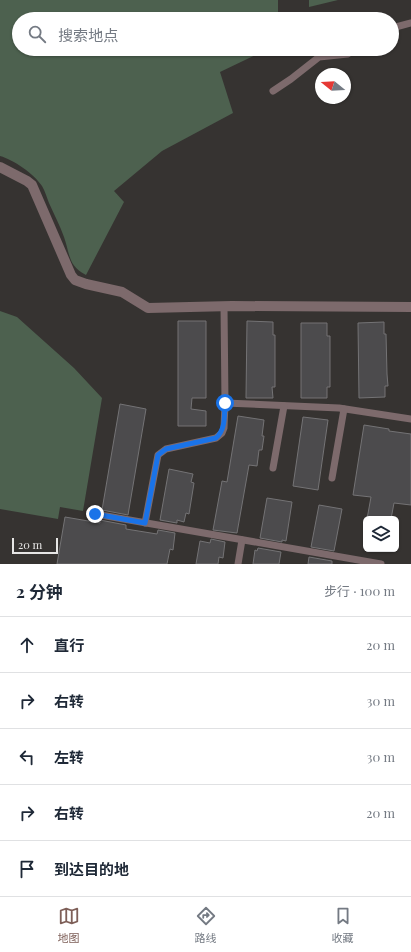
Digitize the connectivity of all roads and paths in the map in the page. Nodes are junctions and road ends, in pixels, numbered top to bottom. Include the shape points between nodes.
1 (411, 23) edge
2 (399, 26) edge
3 (329, 56) edge
4 (274, 91) dead end
5 (0, 167) edge
6 (224, 306) junction
7 (411, 307) edge
8 (225, 403) junction
9 (284, 406) junction
10 (344, 408) junction
11 (411, 419) edge
12 (273, 468) dead end
13 (332, 478) dead end
14 (95, 514) dead end
15 (145, 523) junction
16 (242, 540) junction
17 (347, 561) edge
18 (238, 564) edge
19 (381, 564) edge

1 - 2 lane
3 - 4 lane via 319,57
5 - 6 street via 32,185 71,275 76,280 122,292 148,308
6 - 7 street
6 - 8 lane
8 - 9 lane
8 - 15 lane via 224,428 216,438 166,449 158,455
9 - 10 lane
9 - 12 lane
10 - 11 lane
10 - 13 lane
14 - 15 lane
15 - 16 lane
16 - 17 lane
16 - 18 lane
17 - 19 lane

